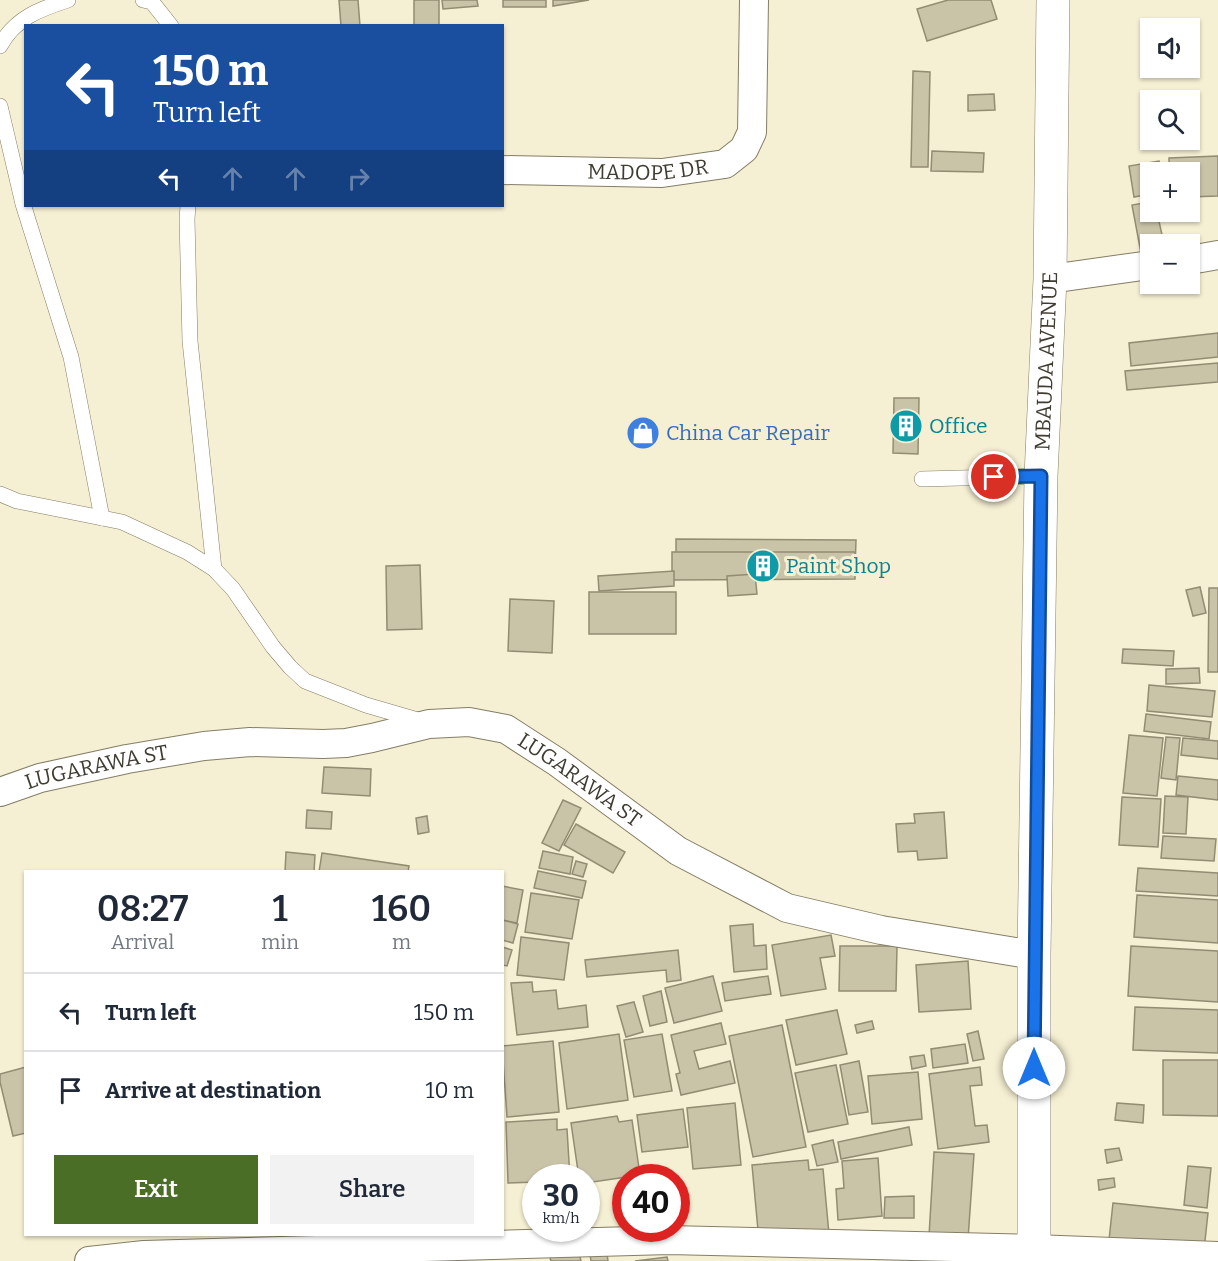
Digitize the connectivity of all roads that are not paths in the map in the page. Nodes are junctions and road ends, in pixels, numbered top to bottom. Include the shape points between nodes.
1 (68, 0) edge
2 (143, 0) edge
3 (754, 0) edge
4 (1053, 0) edge
5 (169, 24) edge
6 (0, 46) edge
7 (0, 106) edge
8 (504, 170) edge
9 (188, 207) edge
10 (1218, 255) edge
11 (1200, 258) edge
12 (1140, 266) edge
13 (1050, 279) junction
14 (1041, 476) junction
15 (922, 479) dead end
16 (0, 494) edge
17 (102, 518) junction
18 (214, 569) junction
19 (429, 724) junction
20 (0, 792) edge
21 (1035, 955) junction
22 (1034, 1255) edge
23 (1218, 1256) edge
24 (89, 1261) edge

1 - 6 lane via 18,21
2 - 5 lane via 152,2
3 - 8 street, MADOPE DR via 752,132 744,149 725,164 662,173
4 - 13 street, MBAUDA AVENUE
7 - 17 lane via 23,204 71,357
9 - 18 lane via 190,341
10 - 11 street
12 - 13 street
13 - 14 street, MBAUDA AVENUE
14 - 15 lane
14 - 21 street, MBAUDA AVENUE
16 - 17 lane
17 - 18 lane via 153,536
18 - 19 lane via 284,660 305,681
19 - 20 street, LUGARAWA ST via 346,743 250,742 204,746 62,773
19 - 21 street, LUGARAWA ST via 469,722 506,729 678,851 787,908 881,930
21 - 22 street, MBAUDA AVENUE
22 - 23 street
22 - 24 street via 669,1240 155,1254

